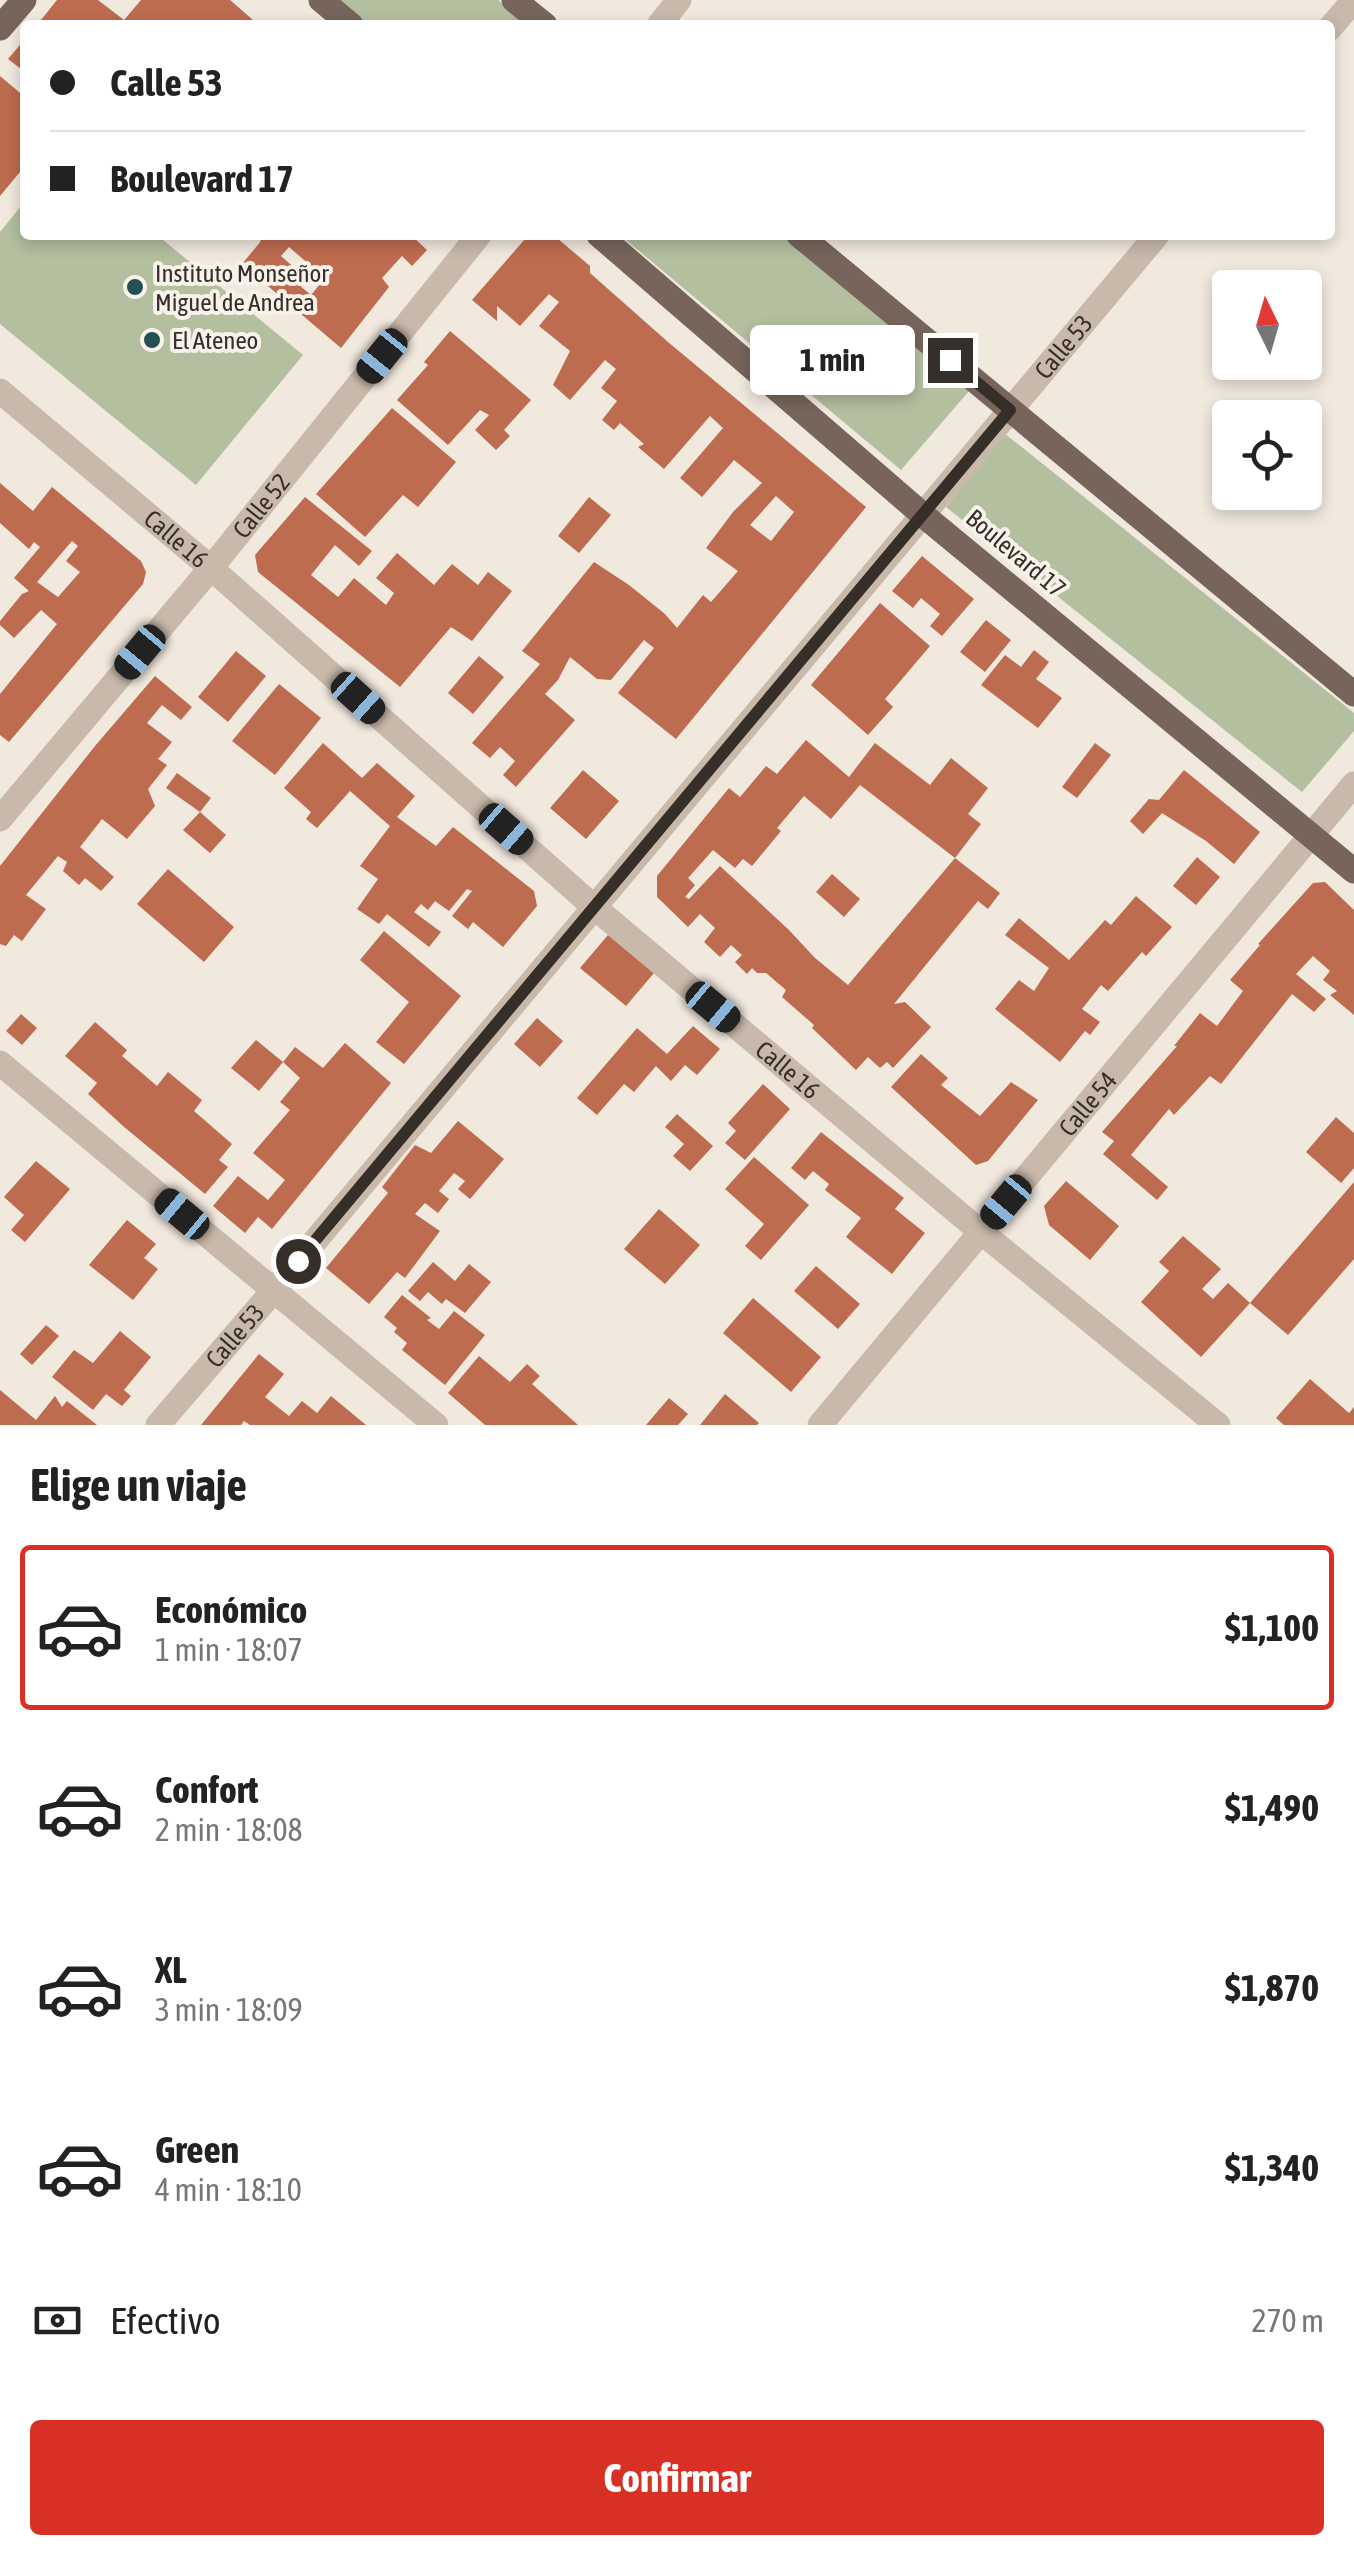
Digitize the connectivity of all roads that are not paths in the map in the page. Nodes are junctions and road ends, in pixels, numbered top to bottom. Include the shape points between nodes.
1 (24, 0) edge
2 (321, 0) edge
3 (514, 0) edge
4 (679, 0) edge
5 (345, 20) edge
6 (539, 20) edge
7 (663, 20) edge
8 (0, 28) edge
9 (475, 240) edge
10 (605, 240) edge
11 (805, 240) edge
12 (1153, 240) edge
13 (0, 391) edge
14 (1010, 410) junction
15 (923, 515) junction
16 (211, 568) junction
17 (1354, 694) edge
18 (1354, 784) edge
19 (0, 819) edge
20 (1311, 836) junction
21 (1354, 871) edge
22 (594, 907) junction
23 (0, 1063) edge
24 (981, 1232) junction
25 (274, 1290) junction
26 (158, 1425) edge
27 (436, 1425) edge
28 (820, 1425) edge
29 (1218, 1425) edge

1 - 8 main road
2 - 5 main road
3 - 6 main road
4 - 7 street
9 - 16 street, Calle 52
10 - 15 main road, Boulevard 17
11 - 14 main road
12 - 14 street, Calle 53
13 - 16 street, Calle 16
14 - 15 street, Calle 53
14 - 17 main road
15 - 20 main road, Boulevard 17
15 - 22 street, Calle 53
16 - 19 street, Calle 52
16 - 22 street, Calle 16
18 - 20 street, Calle 54
20 - 21 main road, Boulevard 17
20 - 24 street, Calle 54
22 - 24 street, Calle 16
22 - 25 street, Calle 53
23 - 25 street
24 - 28 street, Calle 54
24 - 29 street, Calle 16
25 - 26 street, Calle 53
25 - 27 street

